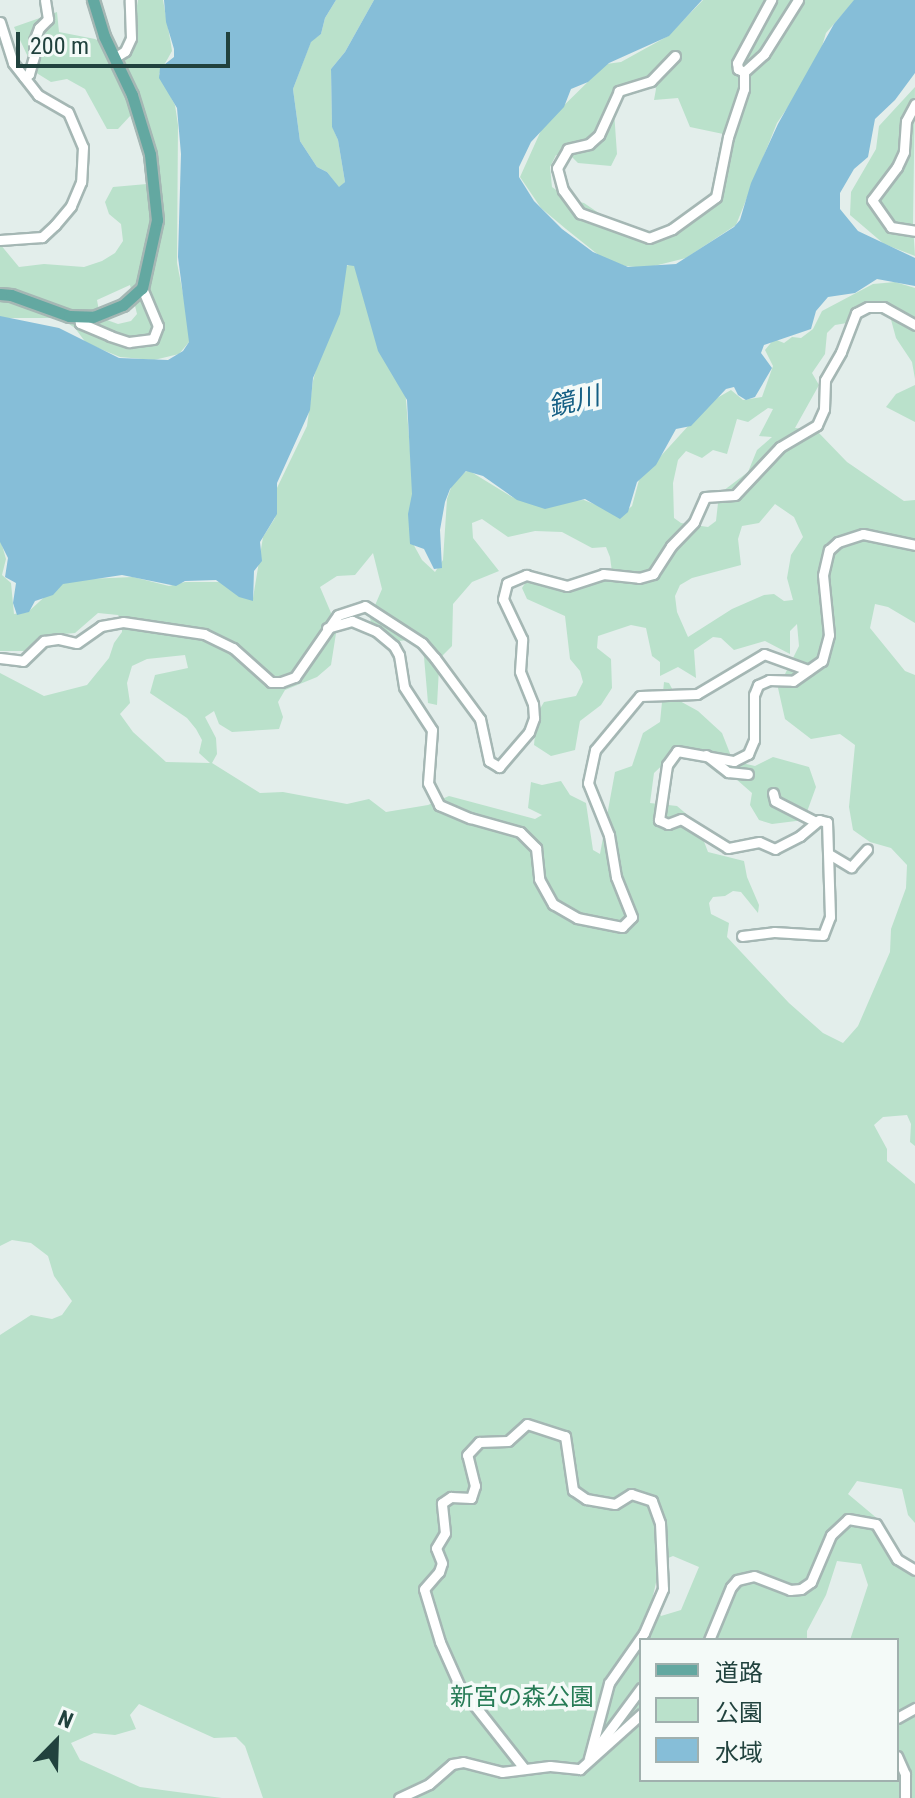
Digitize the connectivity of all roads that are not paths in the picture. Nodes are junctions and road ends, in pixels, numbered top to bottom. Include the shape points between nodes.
1 (45, 0) edge
2 (93, 0) edge
3 (130, 0) edge
4 (771, 0) edge
5 (798, 0) edge
6 (0, 22) edge
7 (675, 56) dead end
8 (114, 58) junction
9 (744, 72) junction
10 (24, 77) junction
11 (915, 104) edge
12 (915, 231) edge
13 (0, 240) edge
14 (142, 288) junction
15 (0, 294) edge
16 (79, 318) junction
17 (915, 325) edge
18 (915, 545) edge
19 (327, 628) junction
20 (0, 658) edge
21 (808, 670) junction
22 (706, 755) junction
23 (748, 774) dead end
24 (773, 793) dead end
25 (816, 822) junction
26 (867, 849) dead end
27 (829, 854) junction
28 (742, 936) dead end
29 (915, 1570) edge
30 (640, 1638) edge
31 (710, 1638) edge
32 (639, 1640) edge
33 (639, 1691) edge
34 (639, 1716) edge
35 (589, 1758) junction
36 (899, 1760) edge
37 (523, 1767) junction
38 (399, 1798) edge
39 (905, 1798) edge

1 - 10 street via 48,19 39,28
2 - 8 main road
3 - 8 street via 131,38
4 - 9 street via 737,63
5 - 9 street via 764,54
6 - 10 street via 13,63
7 - 9 street via 651,81 619,91 599,135 563,154 557,175 580,213 649,238 710,204 742,103
8 - 14 main road via 143,128 152,172 157,220
10 - 13 street via 38,95 68,112 83,147 81,182 71,206 42,237
11 - 12 street via 906,121 904,152 872,200 891,227
14 - 16 main road via 108,313
14 - 16 street via 158,326 153,339 129,342 80,323
15 - 16 main road
17 - 19 street via 883,307 856,313 825,380 824,409 817,425 780,447 735,495 705,497 694,522 653,574 603,574 567,586 526,575 507,583 503,599 522,639 520,671 534,718 529,732 499,767 489,761 480,719 470,702 422,643 365,606 338,615
18 - 21 street via 863,534 829,550 823,575 828,646 822,661
19 - 20 street via 295,677 281,682 271,682 233,648 204,634 123,622 101,626 77,643 44,641 23,661
19 - 21 street via 352,621 394,646 408,697 432,730 428,783 439,805 520,832 536,848 539,879 553,904 577,918 622,927 632,917 588,783 595,750 640,696 697,694 764,654
21 - 22 street via 793,681 758,685 748,754 734,761
22 - 23 street via 728,772
22 - 25 street via 672,755 659,805 661,821 681,819 728,848 759,842 775,849
24 - 25 street via 775,801
25 - 27 street via 827,822
26 - 27 street via 851,867
27 - 28 street via 830,917 823,935
29 - 31 street via 897,1559 876,1524 848,1519 831,1535 816,1573 801,1589 754,1576 737,1580
30 - 37 street via 663,1589 660,1523 652,1501 631,1494 615,1504 586,1499 573,1490 565,1436 527,1424 508,1441 479,1442 467,1455 475,1486 471,1498 451,1497 442,1503 445,1533 436,1548 442,1563 424,1589 460,1687
32 - 35 street via 609,1683
33 - 35 street
34 - 35 street
35 - 37 street via 580,1769
36 - 39 street
37 - 38 street via 502,1772 452,1764 429,1784

